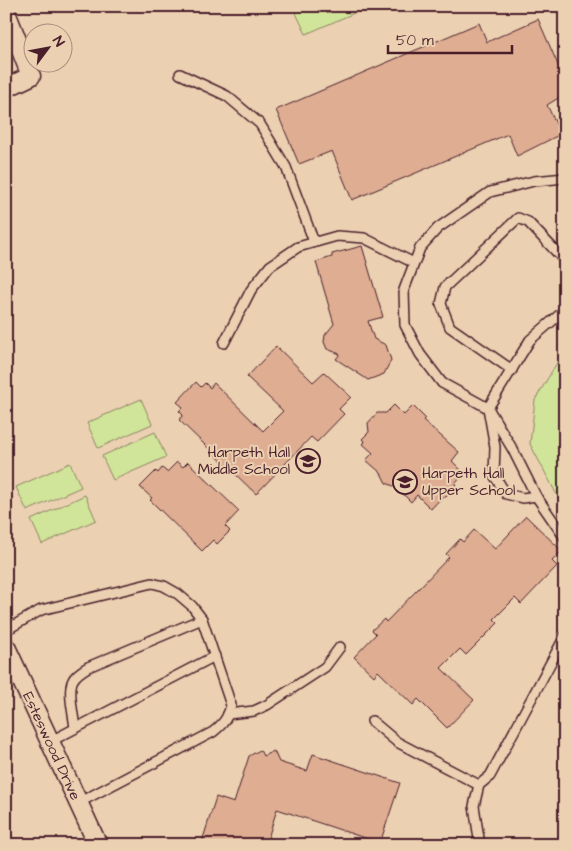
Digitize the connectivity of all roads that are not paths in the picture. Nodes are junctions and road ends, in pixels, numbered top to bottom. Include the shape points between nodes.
1 (6, 12) edge
2 (180, 74) dead end
3 (6, 88) edge
4 (563, 177) edge
5 (314, 242) junction
6 (565, 261) edge
7 (414, 263) junction
8 (565, 310) edge
9 (224, 343) dead end
10 (512, 370) junction
11 (488, 408) junction
12 (536, 496) junction
13 (565, 538) edge
14 (202, 619) junction
15 (6, 630) edge
16 (565, 636) edge
17 (6, 646) edge
18 (340, 647) dead end
19 (215, 656) junction
20 (228, 714) junction
21 (372, 721) dead end
22 (75, 728) junction
23 (51, 741) junction
24 (479, 785) junction
25 (78, 803) junction
26 (98, 845) edge
27 (480, 845) edge

1 - 3 street via 30,76
2 - 5 lane via 227,96 260,124 286,167
4 - 7 lane via 490,192 438,228 420,248
5 - 7 lane via 337,236 364,238
5 - 9 lane via 298,247 270,266 251,290
6 - 10 lane via 528,222 518,218 445,287 442,304 450,327
7 - 11 lane via 404,290 405,325 420,354 442,383
8 - 10 lane via 530,340
10 - 11 lane
11 - 12 lane
11 - 12 lane via 495,447 494,475 506,494 523,498
12 - 13 lane
14 - 15 lane via 178,594 152,583 41,610
14 - 19 lane
14 - 22 lane via 80,673 70,688
16 - 24 lane via 490,776
17 - 23 street, Esteswood Drive
18 - 20 lane via 325,667 267,705 254,712
19 - 20 lane via 231,705
19 - 22 lane
20 - 25 lane via 213,732
21 - 24 lane via 397,742
22 - 23 lane
23 - 25 street, Esteswood Drive
24 - 27 lane via 474,806
25 - 26 street, Esteswood Drive

